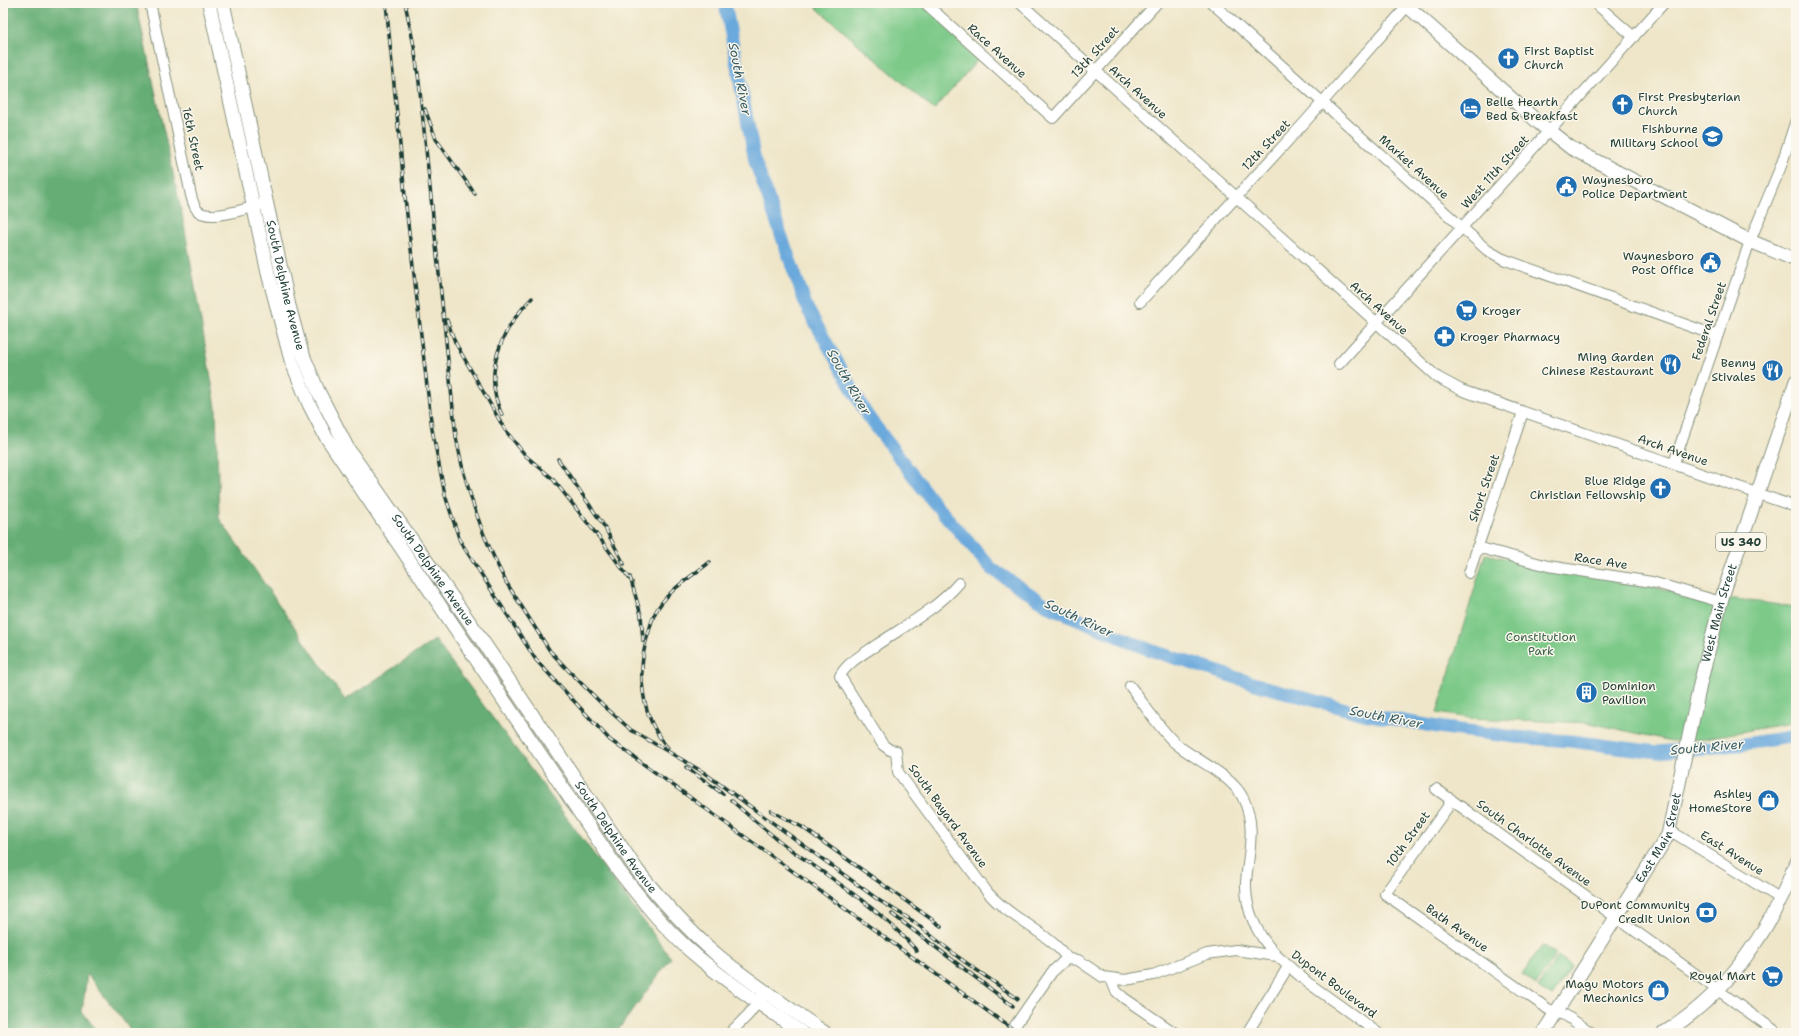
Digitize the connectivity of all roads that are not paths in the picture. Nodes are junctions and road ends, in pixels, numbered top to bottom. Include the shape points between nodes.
1 (150, 3) edge
2 (209, 3) edge
3 (223, 3) edge
4 (925, 3) edge
5 (1020, 3) edge
6 (1157, 3) edge
7 (1212, 3) edge
8 (1595, 3) edge
9 (1664, 3) edge
10 (1407, 4) edge
11 (1634, 37) junction
12 (1095, 70) junction
13 (1322, 102) junction
14 (1052, 118) joint
15 (1796, 120) edge
16 (1548, 132) junction
17 (1236, 197) junction
18 (260, 204) junction
19 (1462, 228) junction
20 (1750, 241) junction
21 (1796, 260) edge
22 (1140, 302) dead end
23 (1376, 323) junction
24 (1717, 336) junction
25 (1339, 364) dead end
26 (1796, 381) edge
27 (1523, 412) junction
28 (1674, 463) junction
29 (1758, 493) junction
30 (1796, 507) edge
31 (1478, 548) junction
32 (1469, 573) dead end
33 (959, 584) dead end
34 (1721, 602) junction
35 (1130, 686) dead end
36 (1680, 782) joint
37 (1436, 789) dead end
38 (1451, 799) junction
39 (1669, 830) junction
40 (1796, 862) edge
41 (1385, 894) joint
42 (1781, 899) junction
43 (1616, 917) junction
44 (1276, 956) junction
45 (1068, 959) junction
46 (1288, 967) junction
47 (1111, 979) junction
48 (1718, 990) junction
49 (762, 997) junction
50 (1556, 1012) junction
51 (730, 1033) edge
52 (802, 1033) edge
53 (825, 1033) edge
54 (1010, 1033) edge
55 (1175, 1033) edge
56 (1247, 1033) edge
57 (1378, 1033) edge
58 (1543, 1033) edge
59 (1592, 1033) edge
60 (1664, 1033) edge
61 (1778, 1033) edge

1 - 18 street, 16th Street via 193,201 199,212 222,214
2 - 18 main road, South Delphine Avenue
3 - 18 main road, South Delphine Avenue
4 - 14 street, Race Avenue
5 - 12 street, Arch Avenue
6 - 12 street, 13th Street
7 - 13 street, Market Avenue
8 - 11 street
9 - 11 street, West 11th Street
10 - 13 street, 12th Street
10 - 16 main road
11 - 16 street, West 11th Street
12 - 14 street, 13th Street
12 - 17 street, Arch Avenue
13 - 17 street, 12th Street
13 - 19 street, Market Avenue
15 - 20 street, Federal Street via 1781,166
16 - 19 street, West 11th Street
16 - 20 main road via 1587,157
17 - 22 street, 12th Street
17 - 23 street, Arch Avenue
18 - 49 main road, South Delphine Avenue via 268,273 291,360 325,435 623,877 657,917 700,959
19 - 23 street, West 11th Street
19 - 24 street, Market Avenue via 1503,259
20 - 21 main road
20 - 24 street, Federal Street
23 - 25 street, West 11th Street
23 - 27 street, Arch Avenue via 1437,378 1449,385
24 - 28 street, Federal Street
26 - 29 main road, West Main Street / US 340
27 - 28 street, Arch Avenue
27 - 31 street, Short Street
28 - 29 street, Arch Avenue
29 - 30 street, Arch Avenue
29 - 34 main road, West Main Street / US 340
31 - 32 street, Short Street
31 - 34 street, Race Ave via 1548,566 1652,582
33 - 45 street, South Bayard Avenue via 927,611 863,654 840,676 883,745 890,750 896,750 898,772 988,893 998,903 1053,941
34 - 36 main road, West Main Street / US 340
35 - 44 street via 1175,742 1229,782 1243,797 1251,826 1247,899 1259,934
36 - 39 main road, East Main Street / US 340
37 - 38 street, South Charlotte Avenue
38 - 41 street, 10th Street
38 - 43 street, South Charlotte Avenue
39 - 42 street, East Avenue
39 - 43 main road, East Main Street / US 340 via 1663,844
40 - 42 main road
41 - 50 street, Bath Avenue via 1548,1009
42 - 48 main road via 1756,944
43 - 48 street, South Charlotte Avenue
43 - 50 main road, East Main Street / US 340
44 - 46 street, Dupont Boulevard
44 - 47 street, Dupont Boulevard via 1250,951 1223,951 1195,957 1139,978
45 - 47 street via 1078,960
45 - 54 street via 1052,972
46 - 56 street
46 - 57 street, Dupont Boulevard
47 - 55 street via 1116,991 1124,998
48 - 60 main road
48 - 61 street, South Charlotte Avenue
49 - 51 street
49 - 52 main road, South Delphine Avenue
49 - 53 main road, South Delphine Avenue
50 - 58 main road, East Main Street / US 340
50 - 59 street, Bath Avenue

